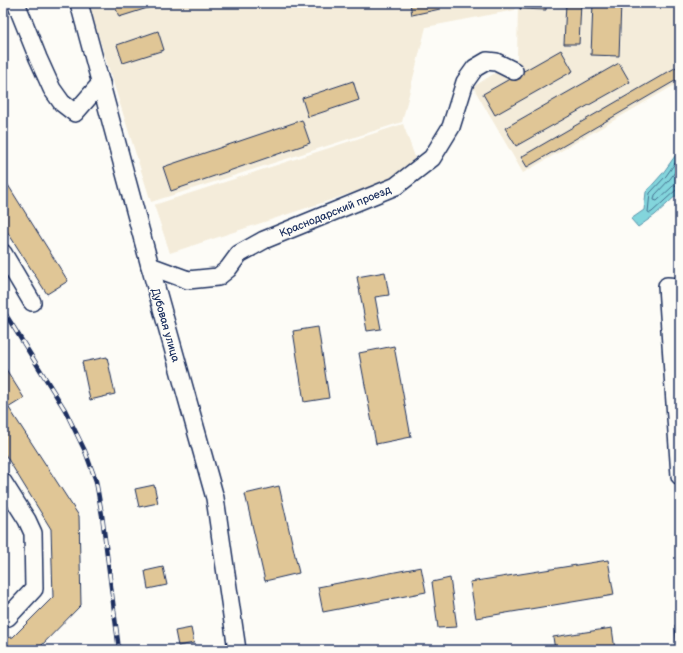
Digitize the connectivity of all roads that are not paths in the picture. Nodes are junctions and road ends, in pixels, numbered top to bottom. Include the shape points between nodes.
1 (16, 3) edge
2 (79, 3) edge
3 (514, 71) dead end
4 (100, 83) junction
5 (3, 253) edge
6 (150, 266) junction
7 (680, 287) edge
8 (32, 302) dead end
9 (680, 476) edge
10 (3, 482) edge
11 (3, 619) edge
12 (237, 650) edge

1 - 4 street via 49,82 62,103 75,113
2 - 4 street, Дубовая улица
3 - 6 street, Краснодарский проезд via 496,62 487,61 475,68 465,82 451,127 432,158 396,186 264,240 239,254 218,277 188,280
4 - 6 street, Дубовая улица
5 - 8 street
6 - 12 street, Дубовая улица via 215,498
7 - 9 street via 668,286
10 - 11 street via 33,533 34,589 8,618

